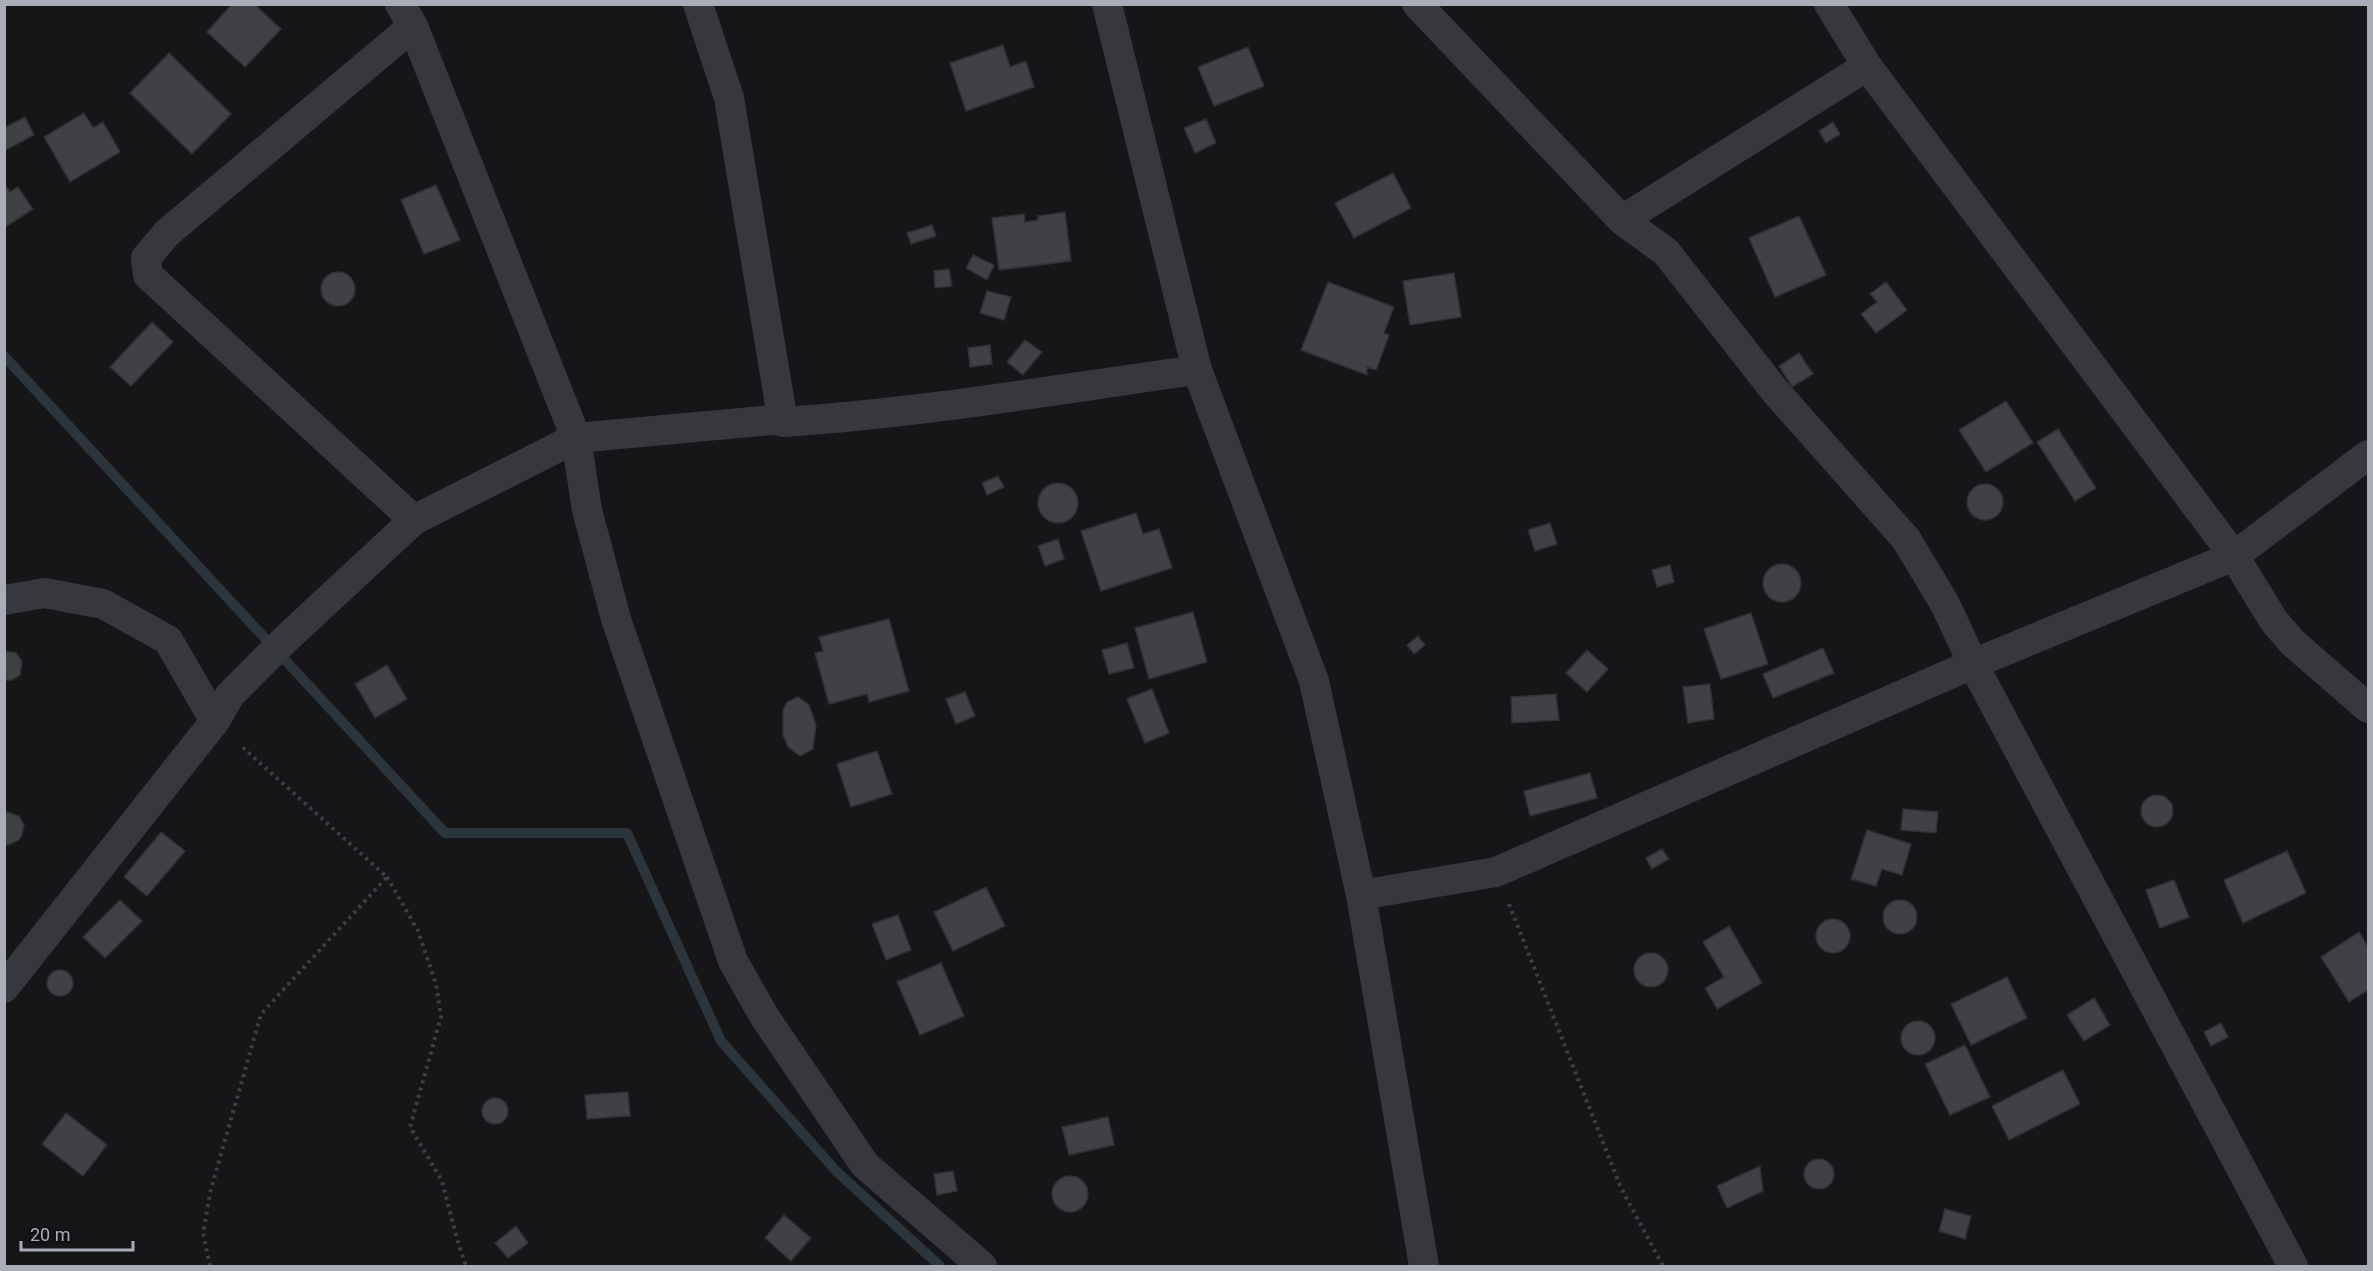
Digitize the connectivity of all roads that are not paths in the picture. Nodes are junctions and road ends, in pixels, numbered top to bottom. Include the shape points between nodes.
1 (698, 4) edge
2 (1107, 4) edge
3 (1417, 4) edge
4 (1828, 4) edge
5 (406, 15) edge
6 (1867, 66) junction
7 (1622, 220) junction
8 (1197, 370) junction
9 (783, 419) junction
10 (576, 438) junction
11 (2368, 455) edge
12 (414, 520) junction
13 (2234, 556) junction
14 (4, 600) edge
15 (1972, 664) junction
16 (2368, 708) edge
17 (215, 722) junction
18 (1361, 895) junction
19 (4, 988) edge
20 (982, 1266) edge
21 (1424, 1266) edge
22 (2293, 1266) edge

1 - 9 street via 729,98
2 - 8 street
3 - 7 street
4 - 6 street
5 - 10 street
5 - 12 street via 167,233 146,258 148,274
6 - 7 street
6 - 13 street
7 - 15 street via 1666,252 1775,391 1906,539 1945,604
8 - 9 street via 851,418
8 - 18 street via 1314,681
9 - 10 street
10 - 12 street
10 - 20 street via 587,510 615,619 733,961 764,1016 865,1165
11 - 13 street
12 - 17 street via 230,695
13 - 15 street
13 - 16 street via 2286,635
14 - 17 street via 45,593 102,604 168,640
15 - 18 street via 1496,872
15 - 22 street
17 - 19 street
18 - 21 street

